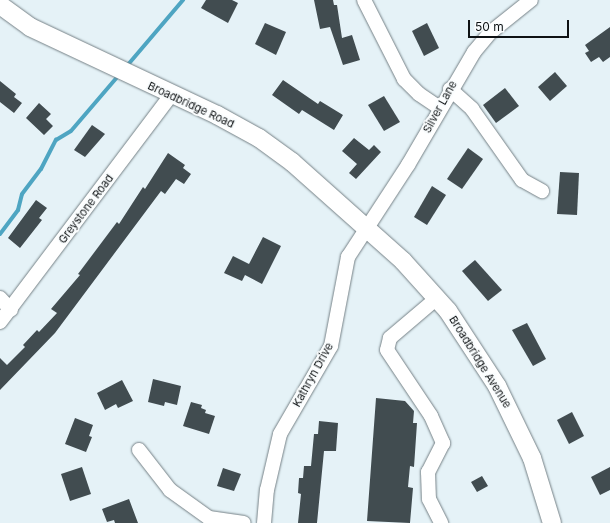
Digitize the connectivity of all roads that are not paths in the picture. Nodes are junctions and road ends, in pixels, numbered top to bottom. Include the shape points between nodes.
1 (364, 0) edge
2 (531, 0) edge
3 (0, 5) edge
4 (450, 90) junction
5 (171, 95) junction
6 (440, 108) junction
7 (542, 191) dead end
8 (367, 228) junction
9 (0, 298) edge
10 (436, 298) junction
11 (11, 310) junction
12 (0, 322) edge
13 (139, 450) dead end
14 (244, 523) edge
15 (264, 523) edge
16 (441, 523) edge
17 (552, 523) edge

1 - 6 street via 404,79 419,94
2 - 4 street, Silver Lane via 491,32 474,52
3 - 5 main road, Broadbridge Road via 30,27
4 - 6 street, Silver Lane
4 - 7 street via 472,109 522,180
5 - 8 main road, Broadbridge Road via 259,138 292,162
5 - 11 street, Greystone Road
6 - 8 street, Silver Lane via 408,165
8 - 10 main road, Broadbridge Avenue
8 - 15 street, Kathryn Drive via 348,257 331,346 280,434 267,490
9 - 11 street
10 - 16 street via 390,338 387,350 431,416 443,443 428,472 428,499
10 - 17 main road, Broadbridge Avenue via 466,336 517,422 539,477
11 - 12 street, Greystone Road
13 - 14 street via 170,490 209,518

